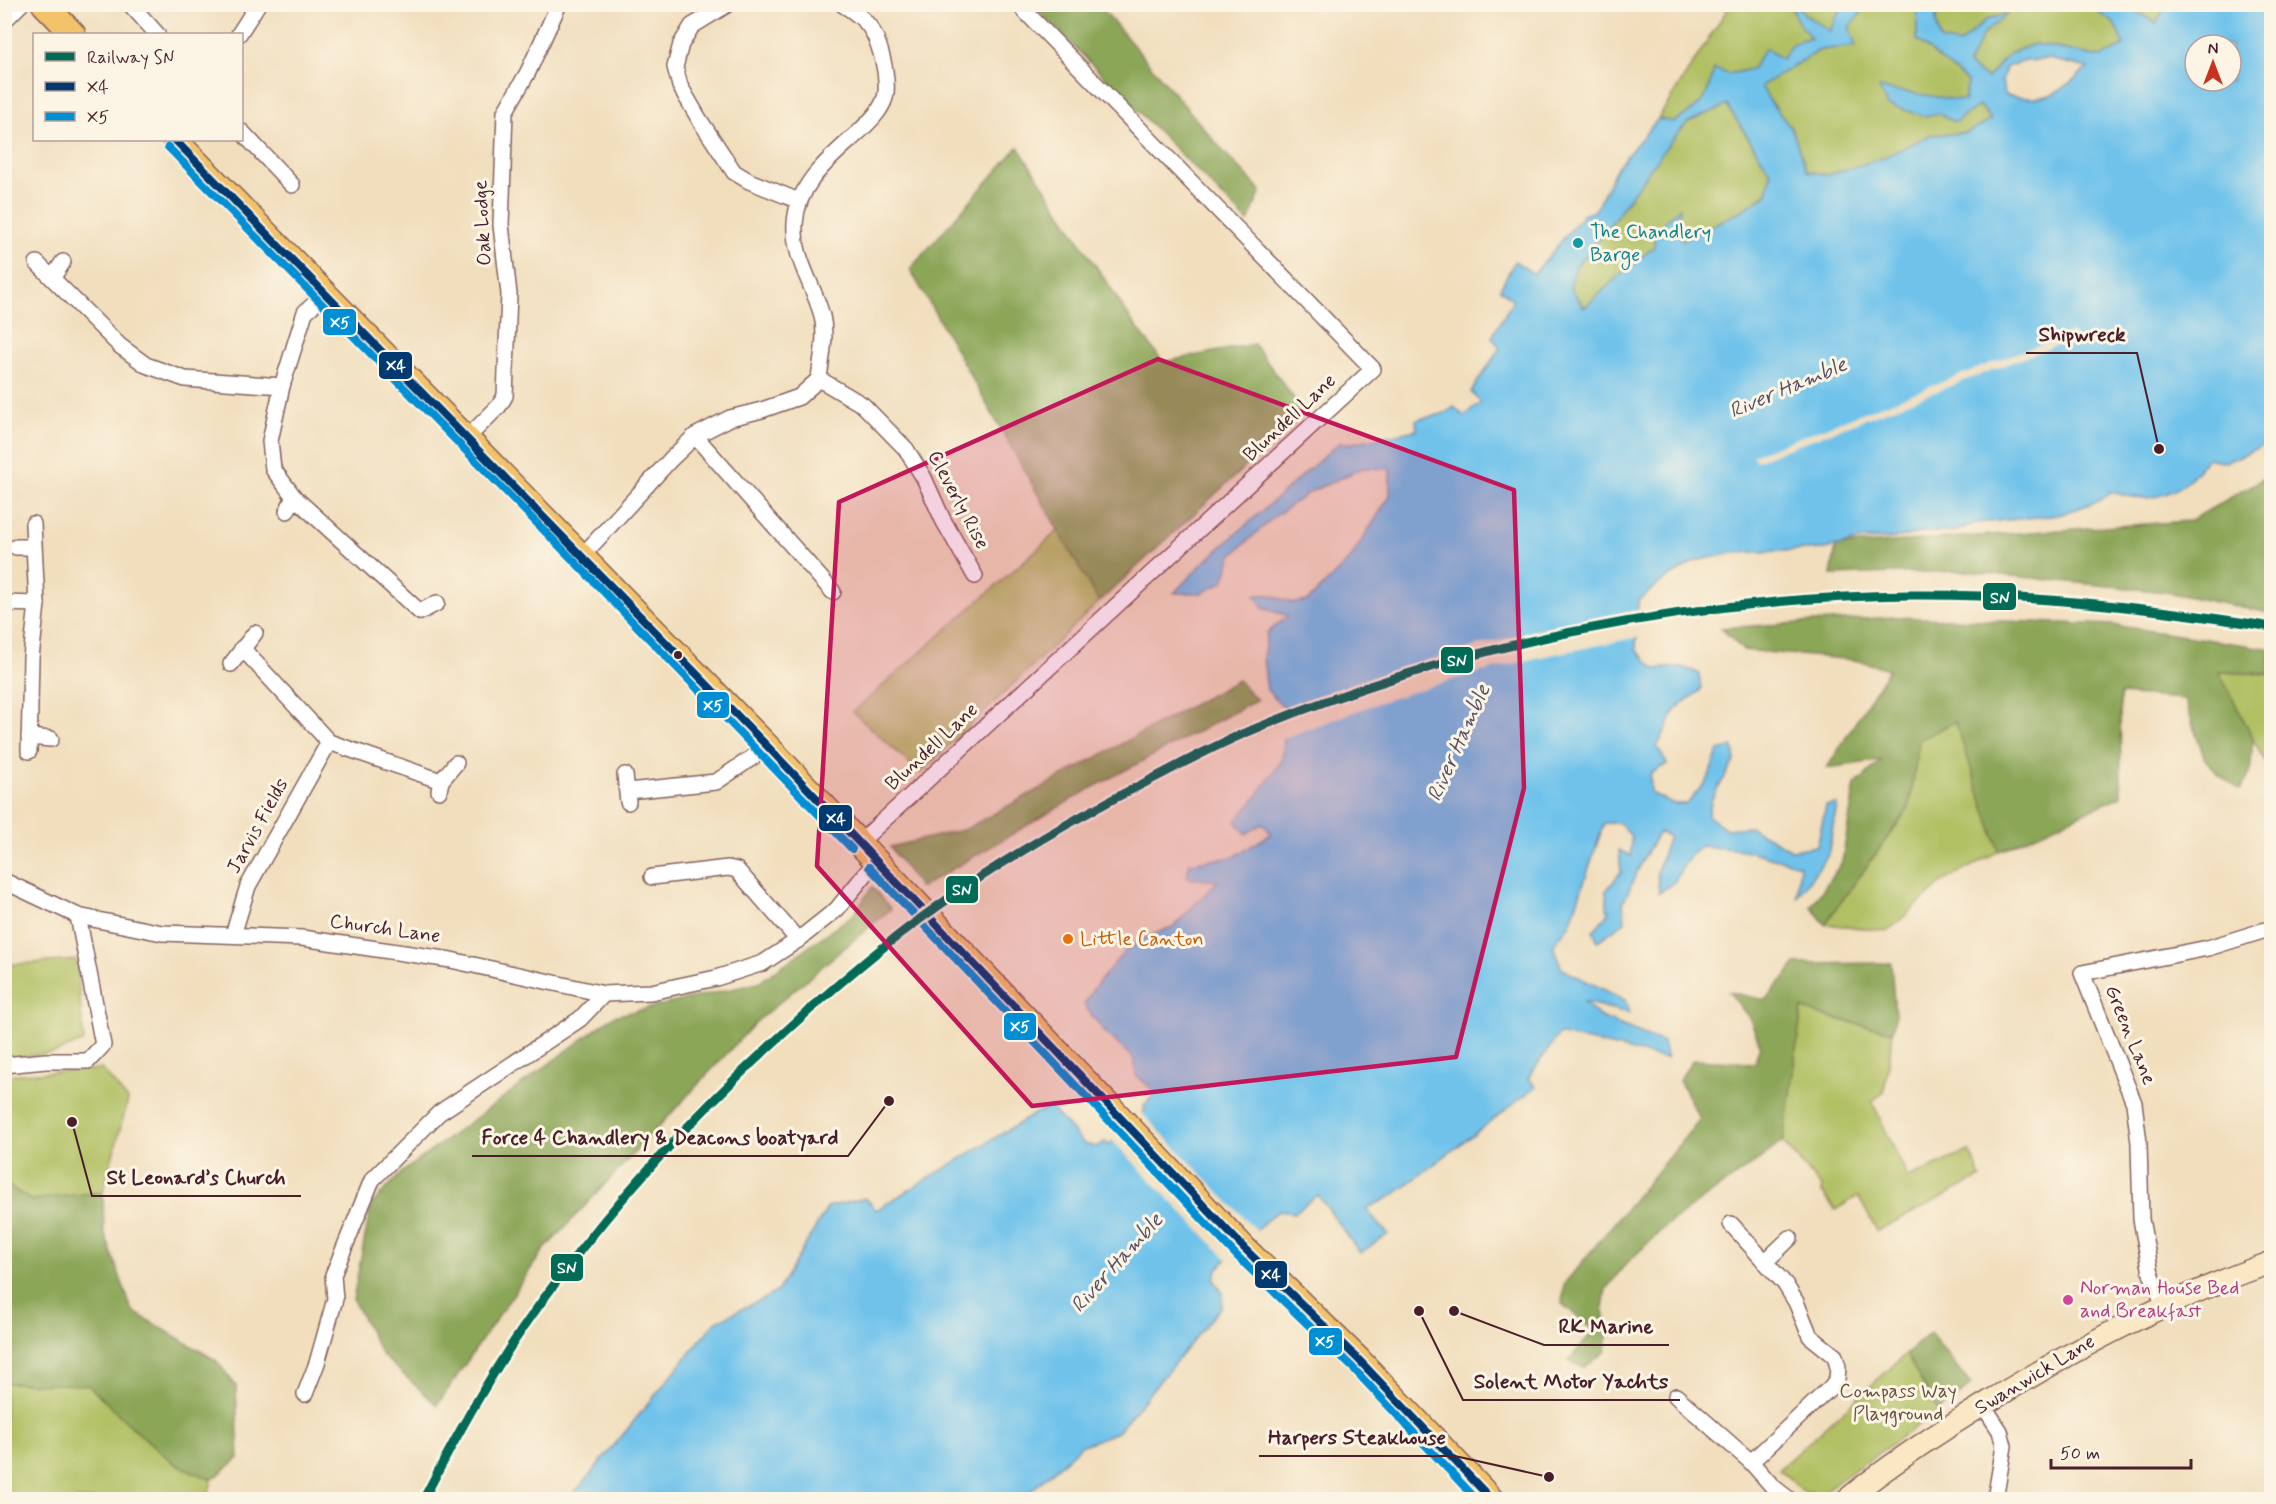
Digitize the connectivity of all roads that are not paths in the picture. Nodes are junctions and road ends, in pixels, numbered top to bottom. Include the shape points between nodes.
1 (21, 4) edge
2 (44, 4) edge
3 (130, 4) edge
4 (258, 4) edge
5 (559, 4) edge
6 (728, 4) edge
7 (842, 4) edge
8 (1018, 4) edge
9 (4, 21) edge
10 (72, 33) edge
11 (156, 33) edge
12 (240, 33) edge
13 (243, 133) edge
14 (176, 141) edge
15 (292, 185) dead end
16 (799, 201) junction
17 (63, 262) dead end
18 (37, 263) dead end
19 (52, 277) junction
20 (325, 295) junction
21 (819, 379) junction
22 (282, 386) junction
23 (695, 436) junction
24 (467, 438) junction
25 (294, 496) junction
26 (287, 511) dead end
27 (33, 524) dead end
28 (16, 547) dead end
29 (33, 547) junction
30 (583, 555) junction
31 (975, 576) dead end
32 (833, 592) dead end
33 (4, 603) edge
34 (438, 603) dead end
35 (37, 604) junction
36 (255, 633) dead end
37 (242, 648) junction
38 (231, 664) dead end
39 (51, 739) dead end
40 (329, 742) junction
41 (768, 747) junction
42 (456, 763) dead end
43 (625, 775) dead end
44 (860, 842) junction
45 (877, 860) junction
46 (652, 877) dead end
47 (4, 881) edge
48 (78, 916) junction
49 (2271, 928) edge
50 (233, 935) junction
51 (798, 940) junction
52 (604, 994) junction
53 (4, 1065) edge
54 (1731, 1224) dead end
55 (1790, 1238) dead end
56 (1765, 1262) junction
57 (2271, 1262) edge
58 (2164, 1306) junction
59 (305, 1394) dead end
60 (1676, 1396) dead end
61 (1983, 1405) junction
62 (1751, 1462) junction
63 (1492, 1500) edge
64 (1790, 1500) edge
65 (1846, 1500) edge
66 (1995, 1500) edge

1 - 9 street
2 - 10 main road
3 - 11 street
4 - 12 street
5 - 24 street, Oak Lodge via 505,112 501,225 509,294 505,396
6 - 16 street via 692,26 681,44 675,67 680,86 734,172
7 - 16 street via 858,14 876,35 885,69 886,94 876,116 812,177
8 - 44 street, Blundell Lane via 1373,369
13 - 15 street
14 - 20 main road
16 - 21 street via 794,225 799,260 822,315
17 - 19 street
18 - 19 street
19 - 22 street via 120,346 146,365 185,379
20 - 22 street via 305,312
20 - 24 main road
21 - 23 street via 799,397 730,418
21 - 31 street, Cleverly Rise via 863,405 906,449
22 - 25 street via 270,441 273,469
23 - 30 street
23 - 32 street
24 - 30 main road
25 - 26 street
25 - 34 street via 420,612
27 - 29 street
28 - 29 street
29 - 35 street
30 - 41 main road
33 - 35 street
35 - 39 street via 29,744
36 - 37 street
37 - 38 street
37 - 40 street
40 - 42 street via 440,786
40 - 50 street, Jarvis Fields via 248,886
41 - 43 street via 716,782 628,796
41 - 44 main road
44 - 45 main road
45 - 51 street, Church Lane via 837,909
45 - 63 main road via 1245,1249 1359,1360
46 - 51 street via 737,870
47 - 48 street, Church Lane
48 - 50 street, Church Lane via 162,933
48 - 53 street via 103,1045 88,1061
49 - 58 street, Green Lane via 2208,948 2082,973 2134,1103 2141,1219 2151,1273
50 - 52 street, Church Lane via 302,938 450,960
51 - 52 street, Church Lane via 763,963 716,978 651,992
52 - 59 street via 580,1019 439,1113 372,1180 333,1275 335,1299
54 - 56 street
55 - 56 street
56 - 62 street via 1796,1302 1810,1336 1835,1356 1838,1367 1832,1387
57 - 58 street, Swanwick Lane
58 - 61 street, Swanwick Lane via 2088,1343
60 - 62 street
61 - 65 street, Swanwick Lane via 1876,1475
61 - 66 street via 2000,1431 2004,1446
62 - 64 street

